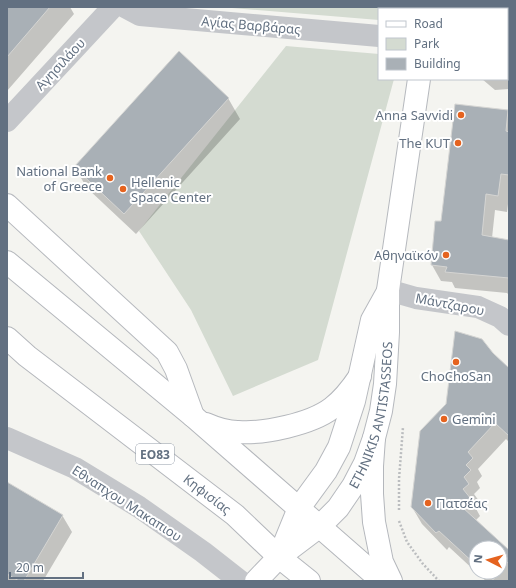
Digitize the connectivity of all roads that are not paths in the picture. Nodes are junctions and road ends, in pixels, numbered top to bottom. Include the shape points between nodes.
1 (113, 7) edge
2 (125, 7) edge
3 (378, 36) edge
4 (419, 80) edge
5 (7, 121) edge
6 (7, 205) edge
7 (7, 262) edge
8 (388, 290) junction
9 (509, 325) edge
10 (7, 338) edge
11 (17, 354) edge
12 (360, 376) junction
13 (193, 416) junction
14 (7, 438) edge
15 (374, 438) junction
16 (299, 508) junction
17 (320, 526) junction
18 (279, 557) junction
19 (240, 581) edge
20 (256, 581) edge
21 (309, 581) edge
22 (382, 581) edge
23 (391, 581) edge

1 - 5 street, Αγησιλάου
2 - 3 street, Αγίας Βαρβάρας via 140,15
4 - 8 main road, ETHNIKIS ANTISTASSEOS
6 - 13 main road via 167,352
7 - 13 main road
8 - 9 street, Μάντζαρου via 416,298 478,307 500,316
8 - 12 main road, ETHNIKIS ANTISTASSEOS via 372,320
8 - 15 main road, ETHNIKIS ANTISTASSEOS via 384,384
10 - 11 main road, Κηφισίας / ΕΟ83
11 - 18 main road, Κηφισίας / ΕΟ83 via 235,515
12 - 13 main road via 347,395 332,408 313,418 288,426 238,432 214,428
12 - 16 main road, ETHNIKIS ANTISTASSEOS via 339,447 326,472
13 - 16 main road
14 - 19 street, Εθναπχου Μακαπιου via 75,468 139,507
15 - 17 main road, ETHNIKIS ANTISTASSEOS via 353,486 338,508
15 - 23 main road via 374,522 382,562
16 - 17 main road
16 - 18 main road, ETHNIKIS ANTISTASSEOS
17 - 18 main road, ETHNIKIS ANTISTASSEOS
17 - 22 main road
18 - 20 main road
18 - 21 main road, Κηφισίας / ΕΟ83

